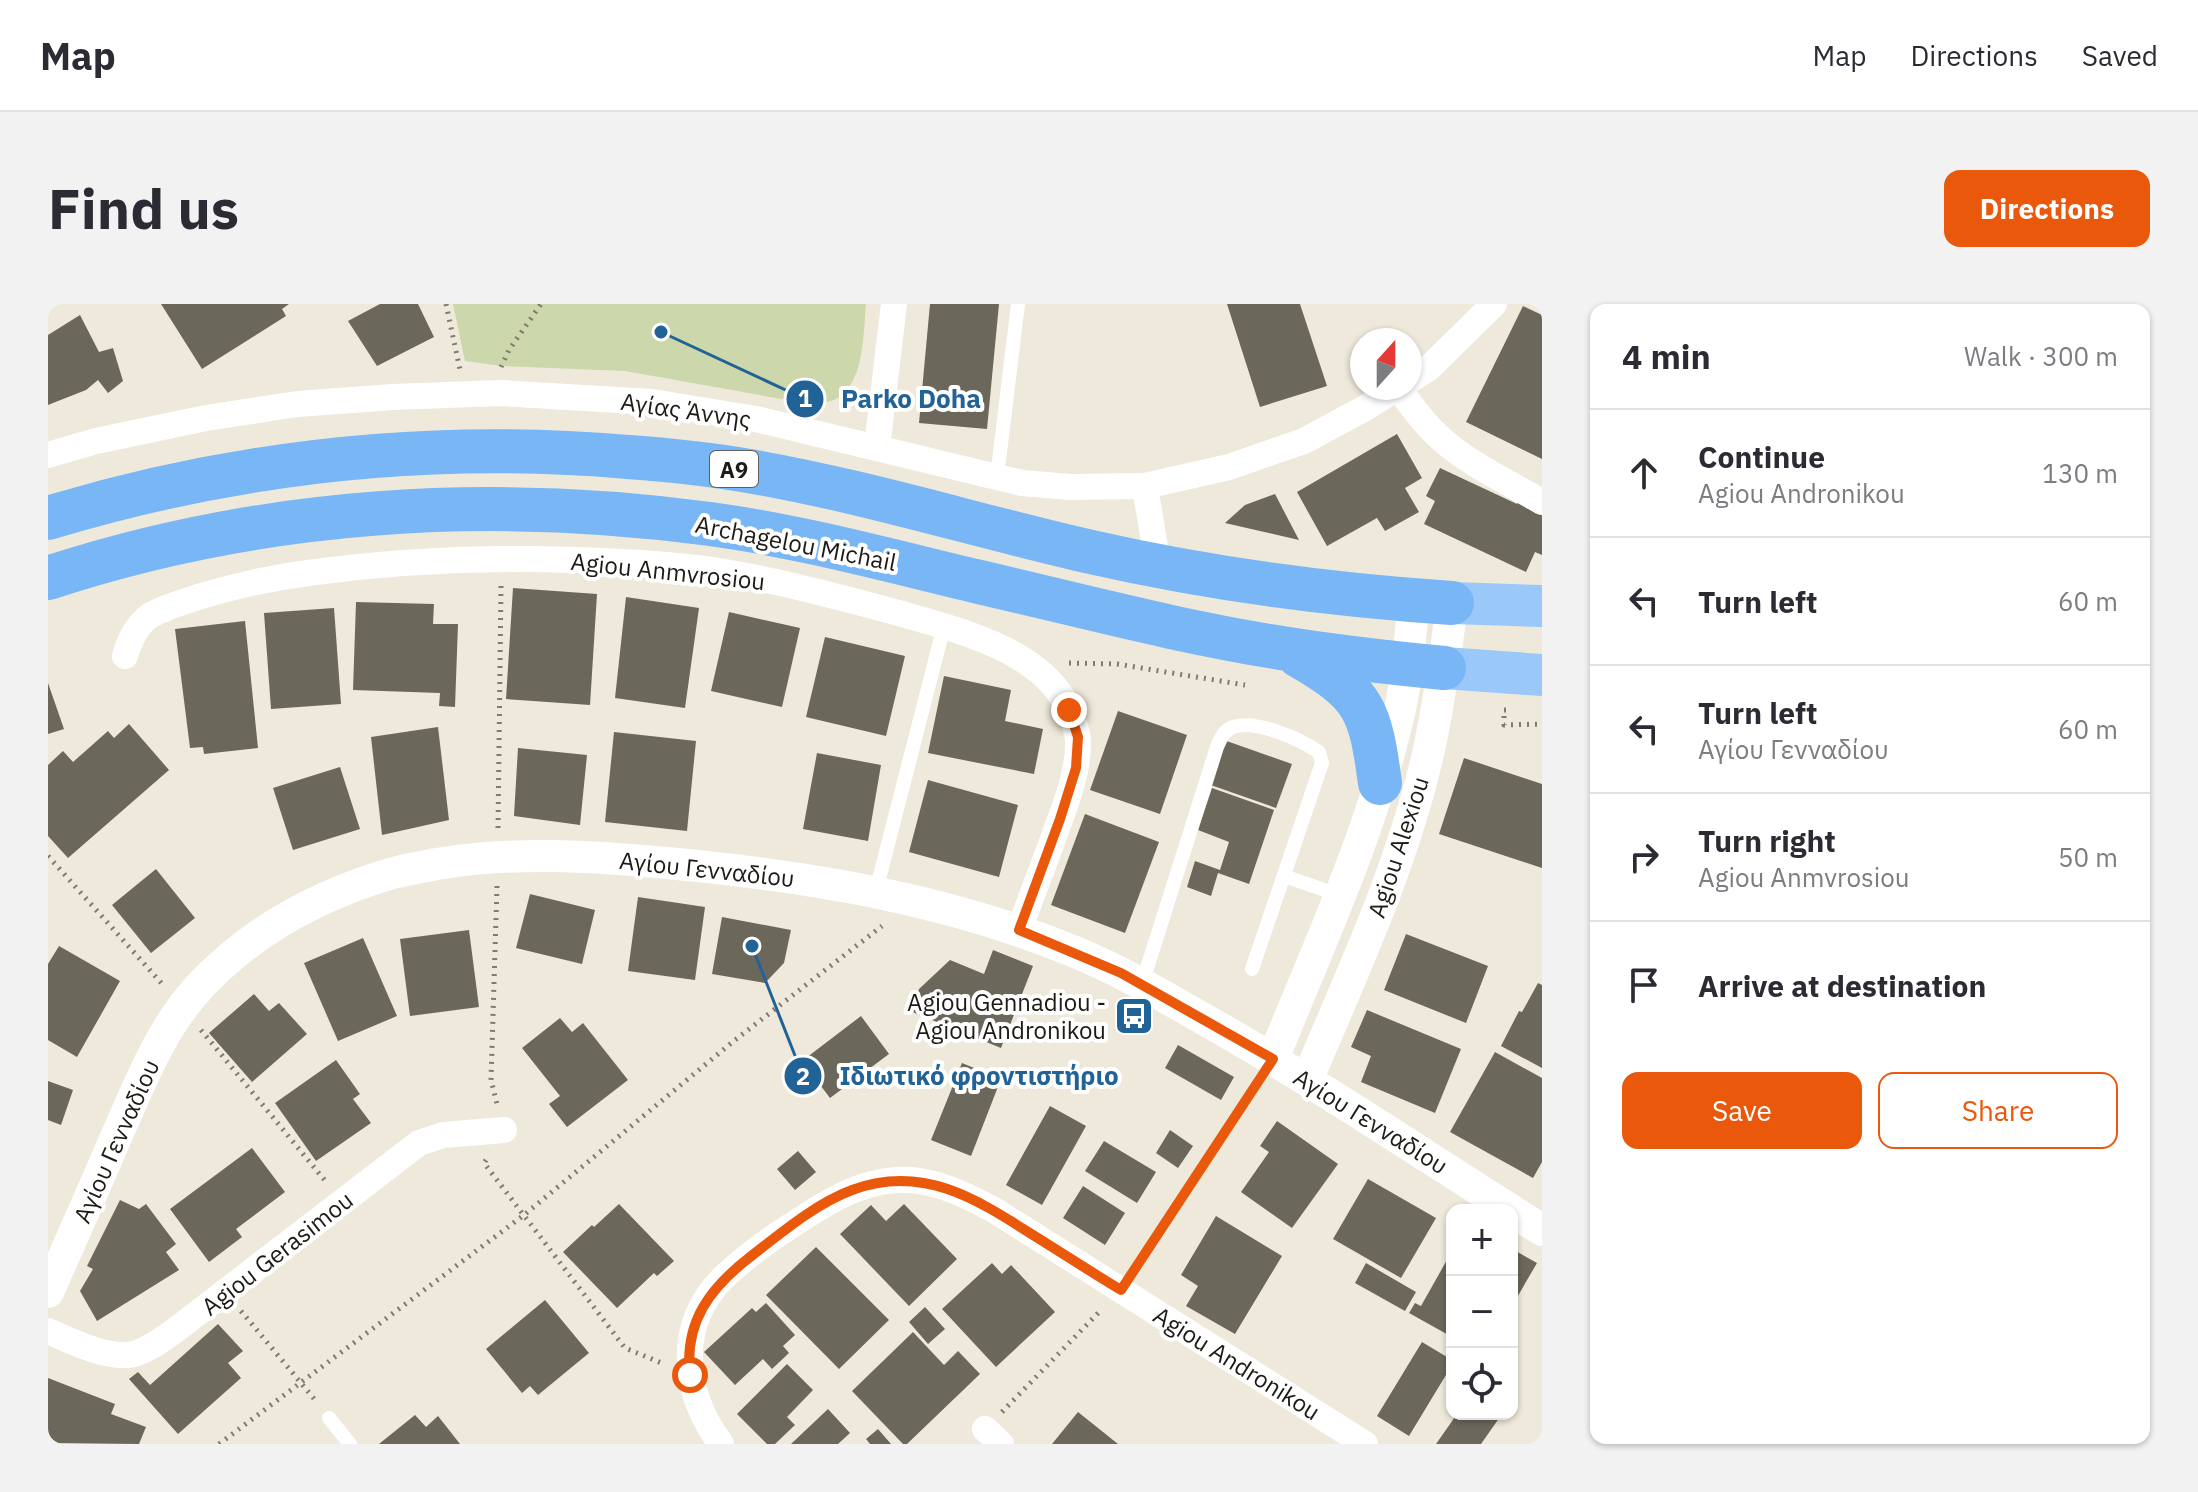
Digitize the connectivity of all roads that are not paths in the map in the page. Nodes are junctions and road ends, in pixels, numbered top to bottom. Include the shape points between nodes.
1 (894, 304) edge
2 (1018, 304) edge
3 (1494, 304) edge
4 (1422, 373) edge
5 (1378, 400) edge
6 (1407, 400) edge
7 (877, 447) junction
8 (48, 455) edge
9 (997, 477) junction
10 (1145, 486) junction
11 (1542, 502) edge
12 (48, 518) edge
13 (1158, 566) junction
14 (48, 578) edge
15 (1433, 602) junction
16 (1542, 606) edge
17 (944, 626) junction
18 (1287, 649) junction
19 (125, 656) dead end
20 (1426, 666) junction
21 (1542, 675) edge
22 (1380, 783) junction
23 (1284, 876) junction
24 (876, 891) junction
25 (1339, 895) junction
26 (1019, 930) junction
27 (1252, 969) dead end
28 (1142, 984) junction
29 (1273, 1059) junction
30 (1307, 1080) junction
31 (504, 1130) road end
32 (1502, 1204) edge
33 (1518, 1215) edge
34 (1542, 1230) edge
35 (48, 1292) edge
36 (48, 1331) edge
37 (329, 1418) road end
38 (350, 1444) edge
39 (721, 1444) edge
40 (1365, 1444) edge

1 - 7 street
2 - 9 lane
3 - 4 street
5 - 10 street, Αγίας Άννης via 1304,441 1229,467
6 - 11 street via 1439,438
7 - 8 street, Αγίας Άννης via 652,402 477,394 297,404 206,418
7 - 9 street, Αγίας Άννης
9 - 10 street, Αγίας Άννης via 1070,487
10 - 13 street
12 - 13 highway, A9 via 165,487 322,460 538,451 749,471
13 - 15 highway, A9 via 1295,588
14 - 18 highway, Archagelou Michail via 102,560 266,525 402,512 555,510 711,524 779,536
15 - 16 main road, A9
15 - 20 street, Agiou Alexiou
17 - 19 street, Agiou Anmvrosiou via 723,572 628,562 448,560 344,568 225,589 151,615 133,635
17 - 24 lane
17 - 26 street, Agiou Anmvrosiou via 1028,663 1056,686 1078,737 1076,768
18 - 20 highway, Archagelou Michail
18 - 22 highway via 1331,675 1360,703 1375,744
20 - 21 main road, Archagelou Michail
20 - 22 street, Agiou Alexiou via 1401,707
20 - 30 street, Agiou Alexiou via 1428,754 1375,921
22 - 25 street, Agiou Alexiou
23 - 25 lane
23 - 27 lane
23 - 28 lane via 1322,763 1319,752 1254,725 1231,727 1217,747
24 - 26 street, Αγίου Γενναδίου
24 - 35 street, Αγίου Γενναδίου via 737,870 561,855 498,856 396,872 294,912 257,935 182,1007 151,1059
25 - 29 street, Agiou Alexiou
26 - 28 street, Αγίου Γενναδίου
28 - 29 street, Αγίου Γενναδίου
29 - 30 street, Αγίου Γενναδίου
30 - 32 street, Αγίου Γενναδίου
31 - 36 street, Agiou Gerasimou via 443,1135 419,1143 149,1348 114,1354
33 - 34 street, Αγίου Γενναδίου
37 - 38 lane
39 - 40 street, Agiou Andronikou via 706,1421 690,1375 690,1342 714,1289 786,1228 822,1206 850,1190 897,1180 929,1183 994,1210

